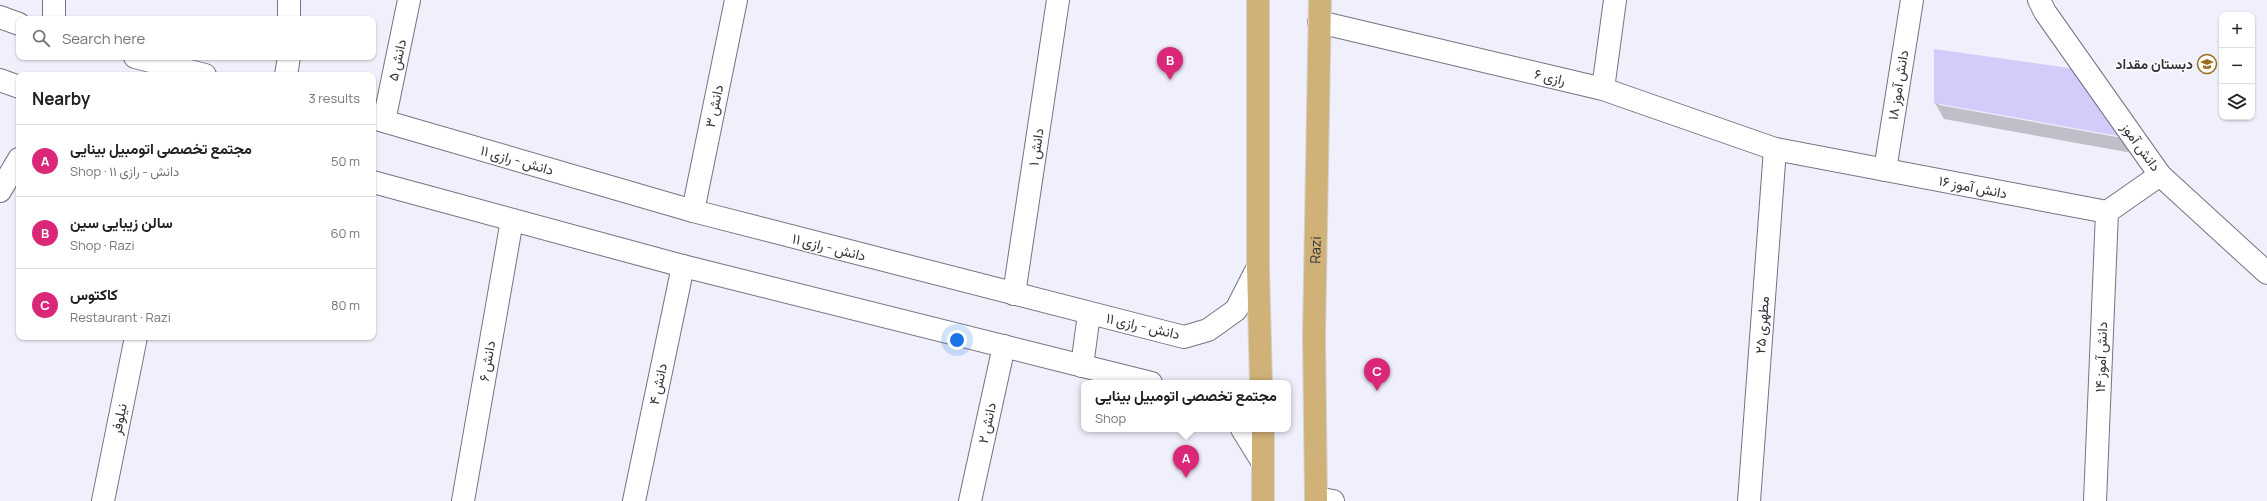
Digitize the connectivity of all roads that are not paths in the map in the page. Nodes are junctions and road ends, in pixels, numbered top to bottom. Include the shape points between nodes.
1 (54, 0) edge
2 (289, 0) edge
3 (409, 0) edge
4 (736, 0) edge
5 (1058, 0) edge
6 (1258, 0) edge
7 (1320, 0) edge
8 (1615, 0) edge
9 (1912, 0) edge
10 (2039, 0) edge
11 (54, 16) edge
12 (289, 16) edge
13 (0, 17) edge
14 (1319, 22) junction
15 (16, 23) edge
16 (147, 60) edge
17 (288, 60) edge
18 (193, 72) edge
19 (286, 72) edge
20 (0, 80) edge
21 (16, 86) edge
22 (1603, 90) junction
23 (378, 119) edge
24 (1775, 149) junction
25 (16, 165) edge
26 (1885, 170) junction
27 (2160, 175) junction
28 (376, 183) edge
29 (0, 191) edge
30 (692, 211) junction
31 (2107, 212) junction
32 (512, 220) junction
33 (683, 266) junction
34 (1258, 267) junction
35 (2267, 273) edge
36 (1014, 294) junction
37 (1089, 314) junction
38 (135, 340) edge
39 (1004, 346) junction
40 (1082, 366) junction
41 (1139, 380) edge
42 (1261, 380) edge
43 (1244, 432) edge
44 (1262, 432) edge
45 (1264, 463) junction
46 (1321, 500) edge
47 (103, 501) edge
48 (462, 501) edge
49 (634, 501) edge
50 (970, 501) edge
51 (1263, 501) edge
52 (1751, 501) edge
53 (2095, 501) edge

1 - 11 street
2 - 12 street
3 - 23 street, دانش ۵
4 - 30 street, دانش ۳
5 - 36 street, دانش ۱
6 - 34 main road
7 - 14 main road, Razi
8 - 22 street
9 - 26 street, دانش آموز ۱۸
10 - 27 street, دانش آموز
13 - 15 street
14 - 22 street, رازی ۶
14 - 46 main road, Razi via 1314,336
16 - 18 street
17 - 19 street
20 - 21 street
22 - 24 street, رازی ۶
23 - 30 street, دانش - رازی ۱۱
24 - 26 street, دانش آموز ۱۶
24 - 52 street, مطهری ۲۵
25 - 29 street
26 - 31 street, دانش آموز ۱۶
27 - 31 street
27 - 35 street, دانش آموز
28 - 32 street
30 - 36 street, دانش - رازی ۱۱
31 - 53 street, دانش آموز ۱۴
32 - 33 street
32 - 48 street, دانش ۶
33 - 39 street
33 - 49 street, دانش ۴
34 - 37 street, دانش - رازی ۱۱ via 1236,310 1208,330 1184,337
34 - 42 main road
36 - 37 street, دانش - رازی ۱۱
37 - 40 street
38 - 47 street, نیلوفر
39 - 40 street
39 - 50 street, دانش ۲
40 - 41 street
43 - 45 street
44 - 45 main road
45 - 51 main road

